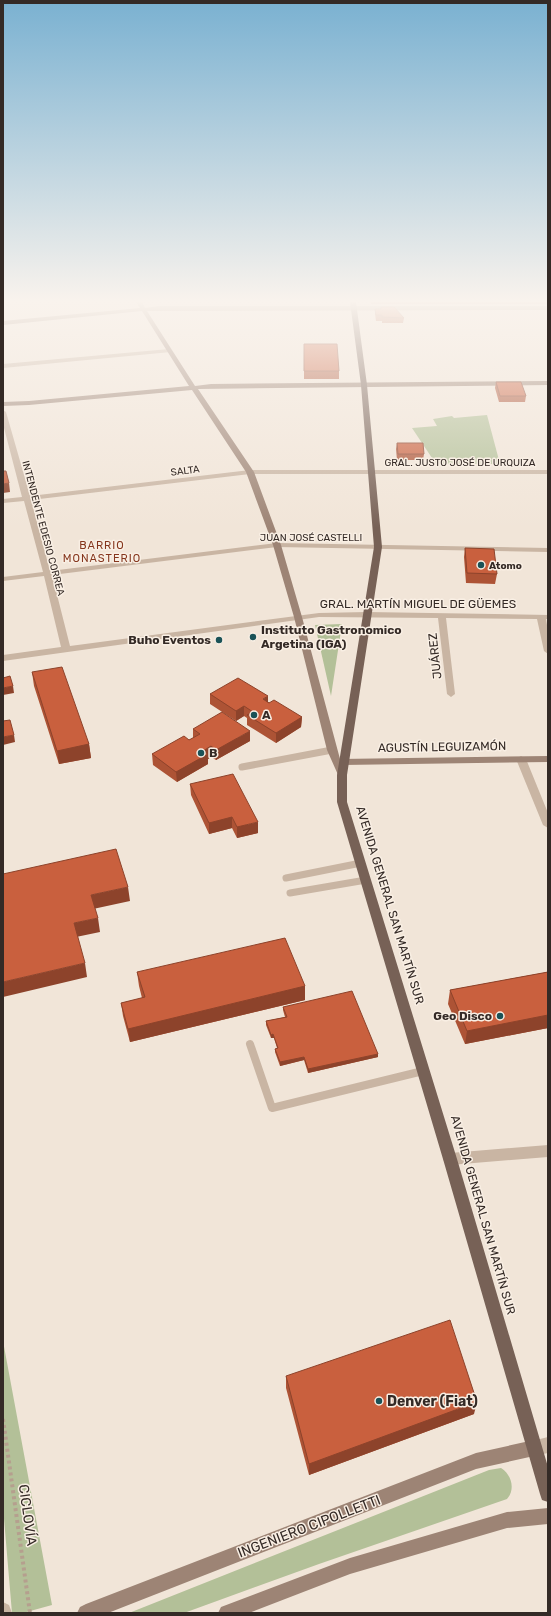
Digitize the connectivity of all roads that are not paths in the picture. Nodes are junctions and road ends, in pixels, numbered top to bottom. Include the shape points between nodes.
1 (187, 377) edge
2 (363, 377) edge
3 (548, 383) edge
4 (364, 385) junction
5 (194, 387) junction
6 (3, 404) edge
7 (3, 412) edge
8 (250, 472) junction
9 (371, 472) junction
10 (548, 472) edge
11 (26, 499) junction
12 (3, 502) edge
13 (277, 545) junction
14 (378, 547) junction
15 (548, 550) edge
16 (47, 573) junction
17 (3, 579) edge
18 (367, 614) junction
19 (442, 615) junction
20 (298, 617) junction
21 (544, 617) edge
22 (66, 649) junction
23 (548, 651) edge
24 (3, 658) edge
25 (451, 694) dead end
26 (332, 750) junction
27 (521, 759) junction
28 (548, 759) edge
29 (340, 762) junction
30 (242, 767) dead end
31 (342, 775) joint
32 (548, 825) edge
33 (361, 863) junction
34 (286, 878) dead end
35 (366, 880) junction
36 (290, 893) dead end
37 (250, 1044) dead end
38 (423, 1071) junction
39 (548, 1150) edge
40 (450, 1159) junction
41 (541, 1446) edge
42 (548, 1494) edge
43 (548, 1516) edge
44 (86, 1613) edge
45 (227, 1613) edge

1 - 5 street
2 - 4 main road
3 - 4 street
4 - 5 street
4 - 9 main road
5 - 6 street
5 - 8 street
7 - 11 street, INTENDENTE EDESIO CORREA
8 - 9 street, SALTA
8 - 11 street, SALTA
8 - 13 street
9 - 10 street, GRAL. JUSTO JOSÉ DE URQUIZA
9 - 14 main road
11 - 12 street, SALTA
11 - 16 street, INTENDENTE EDESIO CORREA
13 - 14 street, JUAN JOSÉ CASTELLI
13 - 16 street, JUAN JOSÉ CASTELLI
13 - 20 street
14 - 15 street, JUAN JOSÉ CASTELLI
14 - 18 main road
16 - 17 street, JUAN JOSÉ CASTELLI
16 - 22 street, INTENDENTE EDESIO CORREA
18 - 19 street, GRAL. MARTÍN MIGUEL DE GÜEMES
18 - 20 street, GRAL. MARTÍN MIGUEL DE GÜEMES
18 - 29 main road
19 - 21 street, GRAL. MARTÍN MIGUEL DE GÜEMES
19 - 25 street, JUÁREZ
20 - 22 street, GRAL. MARTÍN MIGUEL DE GÜEMES
20 - 26 street
21 - 23 street
22 - 24 street, GRAL. MARTÍN MIGUEL DE GÜEMES
26 - 29 street
26 - 30 lane
27 - 28 street, AGUSTÍN LEGUIZAMÓN
27 - 29 street, AGUSTÍN LEGUIZAMÓN
27 - 32 street
29 - 31 street
31 - 33 main road, AVENIDA GENERAL SAN MARTÍN SUR via 342,802
33 - 34 lane
33 - 35 main road, AVENIDA GENERAL SAN MARTÍN SUR
35 - 36 lane
35 - 38 main road, AVENIDA GENERAL SAN MARTÍN SUR
37 - 38 lane via 272,1108
38 - 40 main road, AVENIDA GENERAL SAN MARTÍN SUR
39 - 40 street
40 - 41 main road, AVENIDA GENERAL SAN MARTÍN SUR
41 - 42 main road, AVENIDA GENERAL SAN MARTÍN SUR
41 - 44 street, INGENIERO CIPOLLETTI via 476,1461
43 - 45 street via 507,1520 350,1566

